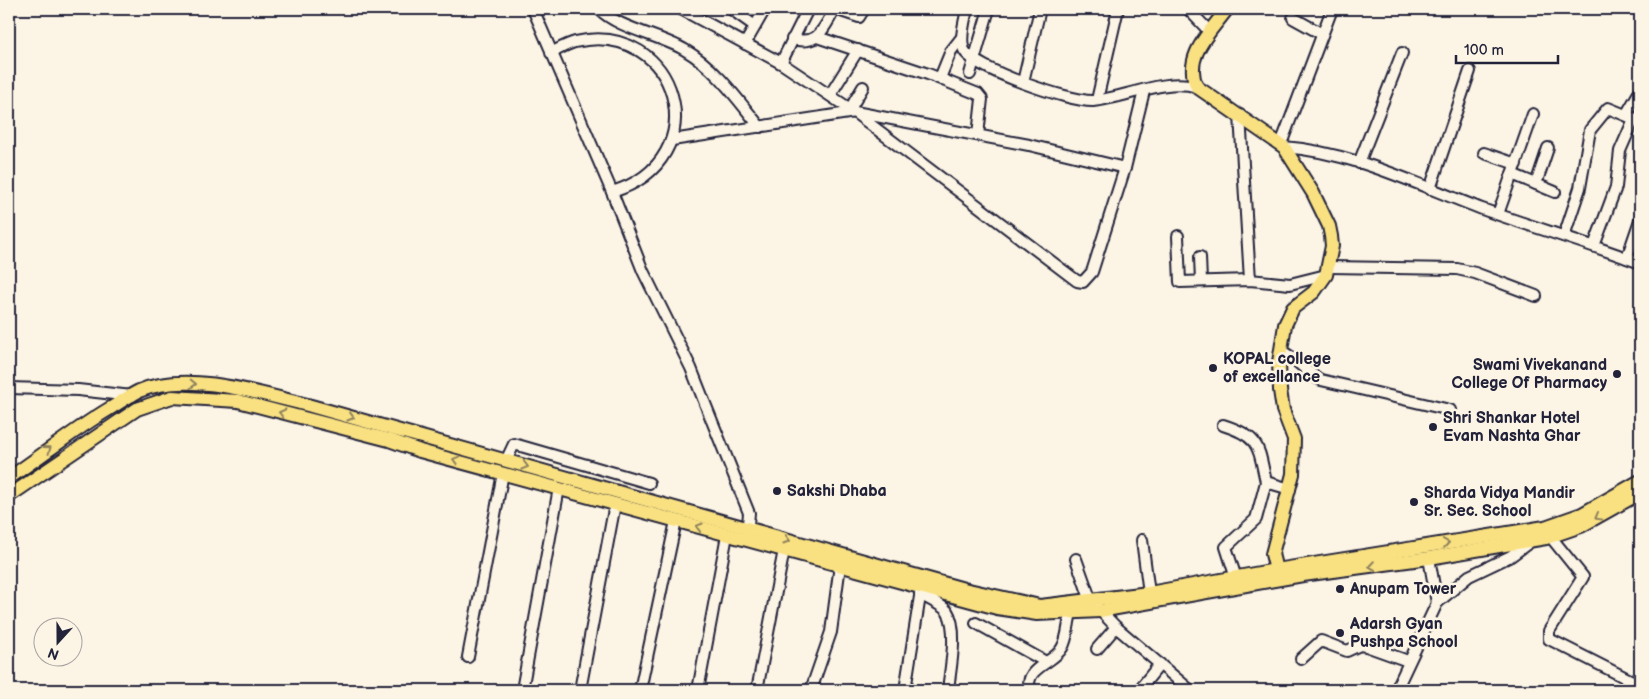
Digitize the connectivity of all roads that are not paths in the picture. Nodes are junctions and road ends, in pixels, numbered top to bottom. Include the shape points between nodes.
1 (533, 9) edge
2 (599, 9) edge
3 (681, 9) edge
4 (731, 9) edge
5 (765, 9) edge
6 (808, 9) edge
7 (835, 9) edge
8 (864, 9) edge
9 (967, 9) edge
10 (989, 9) edge
11 (1040, 9) edge
12 (1118, 9) edge
13 (1188, 9) edge
14 (1227, 9) edge
15 (1332, 9) edge
16 (1293, 18) dead end
17 (755, 26) junction
18 (1209, 31) junction
19 (1322, 34) junction
20 (962, 36) junction
21 (817, 37) junction
22 (792, 39) junction
23 (745, 44) junction
24 (858, 50) junction
25 (551, 53) junction
26 (1402, 53) dead end
27 (974, 62) junction
28 (780, 63) junction
29 (1470, 71) dead end
30 (970, 74) dead end
31 (940, 78) junction
32 (1023, 82) junction
33 (863, 87) dead end
34 (1197, 87) junction
35 (1144, 91) junction
36 (1640, 91) edge
37 (830, 95) junction
38 (1097, 100) junction
39 (853, 110) junction
40 (1533, 114) dead end
41 (1240, 116) junction
42 (1633, 118) edge
43 (760, 127) junction
44 (978, 135) junction
45 (672, 140) junction
46 (1283, 146) junction
47 (1548, 148) dead end
48 (1484, 153) dead end
49 (1359, 163) junction
50 (1516, 164) junction
51 (1125, 168) junction
52 (1512, 174) junction
53 (1536, 184) junction
54 (1430, 190) junction
55 (612, 192) junction
56 (1555, 192) dead end
57 (1498, 214) junction
58 (1640, 220) edge
59 (1178, 236) dead end
60 (1564, 236) junction
61 (1594, 246) junction
62 (1200, 257) dead end
63 (1627, 258) junction
64 (1640, 263) edge
65 (1328, 271) junction
66 (1250, 280) junction
67 (1201, 281) junction
68 (1536, 296) dead end
69 (1281, 351) junction
70 (9, 388) edge
71 (132, 396) junction
72 (1450, 410) dead end
73 (1223, 425) dead end
74 (578, 462) junction
75 (505, 467) junction
76 (9, 478) edge
77 (570, 478) junction
78 (635, 479) junction
79 (1640, 480) edge
80 (1266, 482) junction
81 (649, 484) dead end
82 (559, 488) junction
83 (582, 488) junction
84 (1290, 489) junction
85 (624, 493) junction
86 (1640, 493) edge
87 (9, 496) edge
88 (615, 504) junction
89 (676, 520) junction
90 (747, 534) junction
91 (727, 535) junction
92 (1550, 536) junction
93 (1142, 540) dead end
94 (1532, 540) junction
95 (784, 550) junction
96 (1414, 554) junction
97 (1390, 557) junction
98 (1429, 558) junction
99 (1076, 559) dead end
100 (840, 565) junction
101 (1276, 570) junction
102 (1236, 578) junction
103 (920, 590) junction
104 (1149, 593) junction
105 (1091, 601) junction
106 (1437, 603) junction
107 (1100, 611) junction
108 (1071, 613) junction
109 (976, 623) dead end
110 (1116, 628) junction
111 (1097, 650) dead end
112 (468, 657) dead end
113 (1301, 659) dead end
114 (1408, 661) junction
115 (1046, 662) junction
116 (1160, 664) junction
117 (1640, 685) edge
118 (1028, 689) edge
119 (522, 690) edge
120 (580, 690) edge
121 (640, 690) edge
122 (698, 690) edge
123 (758, 690) edge
124 (811, 690) edge
125 (905, 690) edge
126 (948, 690) edge
127 (1139, 690) edge
128 (1190, 690) edge
129 (1396, 690) edge

1 - 25 street
2 - 43 street via 611,18 666,40 697,57
3 - 23 street
4 - 17 street
5 - 17 street
6 - 22 street
7 - 8 street via 855,17 859,17
7 - 21 street
9 - 20 street
10 - 27 street
11 - 32 street
12 - 38 street
13 - 18 street
14 - 18 main road
15 - 19 street
16 - 19 street
17 - 23 street
18 - 34 main road via 1193,64 1193,79
19 - 46 street
20 - 27 street via 965,52
20 - 31 street via 951,51
21 - 22 street via 805,43
21 - 24 street
22 - 28 street
23 - 28 street
24 - 31 street
24 - 37 street
25 - 45 street via 573,42 597,38 621,42 643,53 661,70 672,92 676,116
25 - 55 street
26 - 49 street
27 - 30 street
27 - 32 street
28 - 37 street
29 - 54 street
31 - 44 street via 981,96
32 - 38 street via 1076,99
33 - 39 street
34 - 35 street via 1177,83
34 - 41 main road
35 - 38 street
35 - 51 street
36 - 42 street
37 - 39 street
39 - 43 street
39 - 44 street
39 - 51 street via 1078,282 1083,282 1092,272
40 - 50 street
41 - 46 main road
41 - 66 street
42 - 60 street via 1608,108 1590,130 1580,188
42 - 61 street via 1620,151 1616,187
43 - 45 street
44 - 51 street
45 - 55 street via 665,155 643,179
46 - 49 street via 1318,151
46 - 65 main road via 1313,193 1329,226 1332,246
47 - 53 street
48 - 50 street
49 - 54 street
50 - 52 street
52 - 53 street
52 - 57 street
53 - 56 street
54 - 57 street
55 - 90 street via 643,270 690,368 749,513
57 - 60 street
58 - 63 street
59 - 67 street via 1178,280
60 - 61 street
61 - 63 street
62 - 67 street
63 - 64 street
65 - 66 street via 1290,284
65 - 68 street via 1457,269
65 - 69 main road via 1314,292 1289,313
66 - 67 street
69 - 72 street via 1321,380
69 - 84 main road via 1280,390 1283,410 1294,439
70 - 71 street
71 -> 75 main road via 159,386 177,384 241,390 311,406
76 -> 71 main road via 76,429
73 - 80 street via 1241,431 1257,443
74 - 75 street via 514,444
74 - 77 street
74 - 78 street
75 -> 77 main road
75 - 82 main road
75 -> 87 main road via 238,402 172,397 137,409
75 - 112 street
77 - 83 main road
78 - 81 street
78 - 85 street
96 -> 79 main road via 1560,522 1582,514
80 - 84 street
80 - 102 street via 1256,518 1226,547
82 - 83 main road
82 - 119 street
83 - 85 main road
83 - 88 main road
84 - 101 main road via 1272,554
85 - 90 main road
86 -> 92 main road via 1581,526
88 - 89 main road
88 - 120 street
91 -> 89 main road
89 - 121 street
90 - 91 main road
90 - 95 main road
90 -> 105 main road via 1030,605
91 - 122 street
92 - 94 main road
92 - 117 street via 1583,577 1550,631 1549,639
93 - 104 street
94 - 98 main road
94 - 106 street via 1511,556 1469,576
95 - 100 main road
95 - 123 street
96 - 97 main road
96 - 98 main road
97 - 101 main road
97 -> 107 main road
98 - 106 street
99 - 105 street
100 - 103 main road
100 - 124 street via 831,632
101 - 102 main road
102 - 104 main road
103 - 108 main road via 997,608 1037,614
103 - 125 street
103 - 126 street via 946,610 950,620 953,632
104 - 105 main road
105 - 107 street
106 - 114 street
107 - 108 main road
107 - 110 street
108 - 115 street via 1062,649
109 - 115 street
110 - 111 street
110 - 116 street
113 - 114 street via 1322,641 1347,650 1366,646
114 - 129 street
115 - 118 street via 1032,674
116 - 127 street
116 - 128 street

